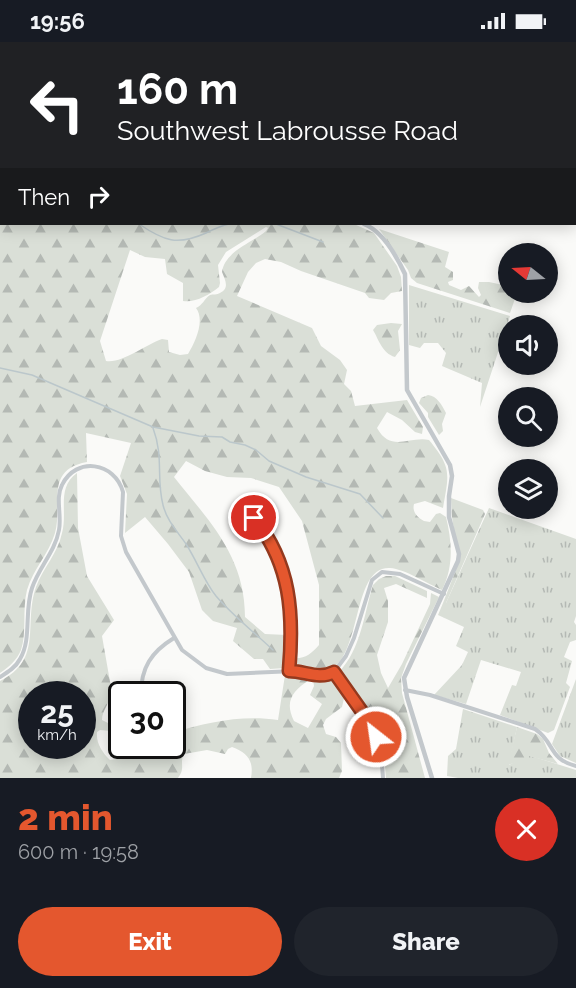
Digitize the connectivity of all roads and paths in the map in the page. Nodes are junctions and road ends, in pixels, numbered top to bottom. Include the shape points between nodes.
1 (366, 225) edge
2 (254, 518) dead end
3 (444, 595) junction
4 (174, 638) junction
5 (289, 671) junction
6 (334, 672) junction
7 (0, 677) edge
8 (142, 681) edge
9 (405, 690) junction
10 (576, 766) edge
11 (383, 778) edge
12 (432, 778) edge

1 - 3 street via 379,234 405,274 406,390 451,469 449,517 459,554
2 - 5 street via 274,547 285,579 292,632
3 - 6 street via 400,574 376,575 354,638
3 - 9 street via 404,678
4 - 5 street via 189,657 216,672 235,675
4 - 7 street via 126,552 121,484 103,468 80,467 60,487 59,531 32,588 25,648 15,666
4 - 8 street via 153,653
5 - 6 street via 317,676
6 - 11 street via 370,723
9 - 10 street via 535,729 561,761
9 - 12 street

